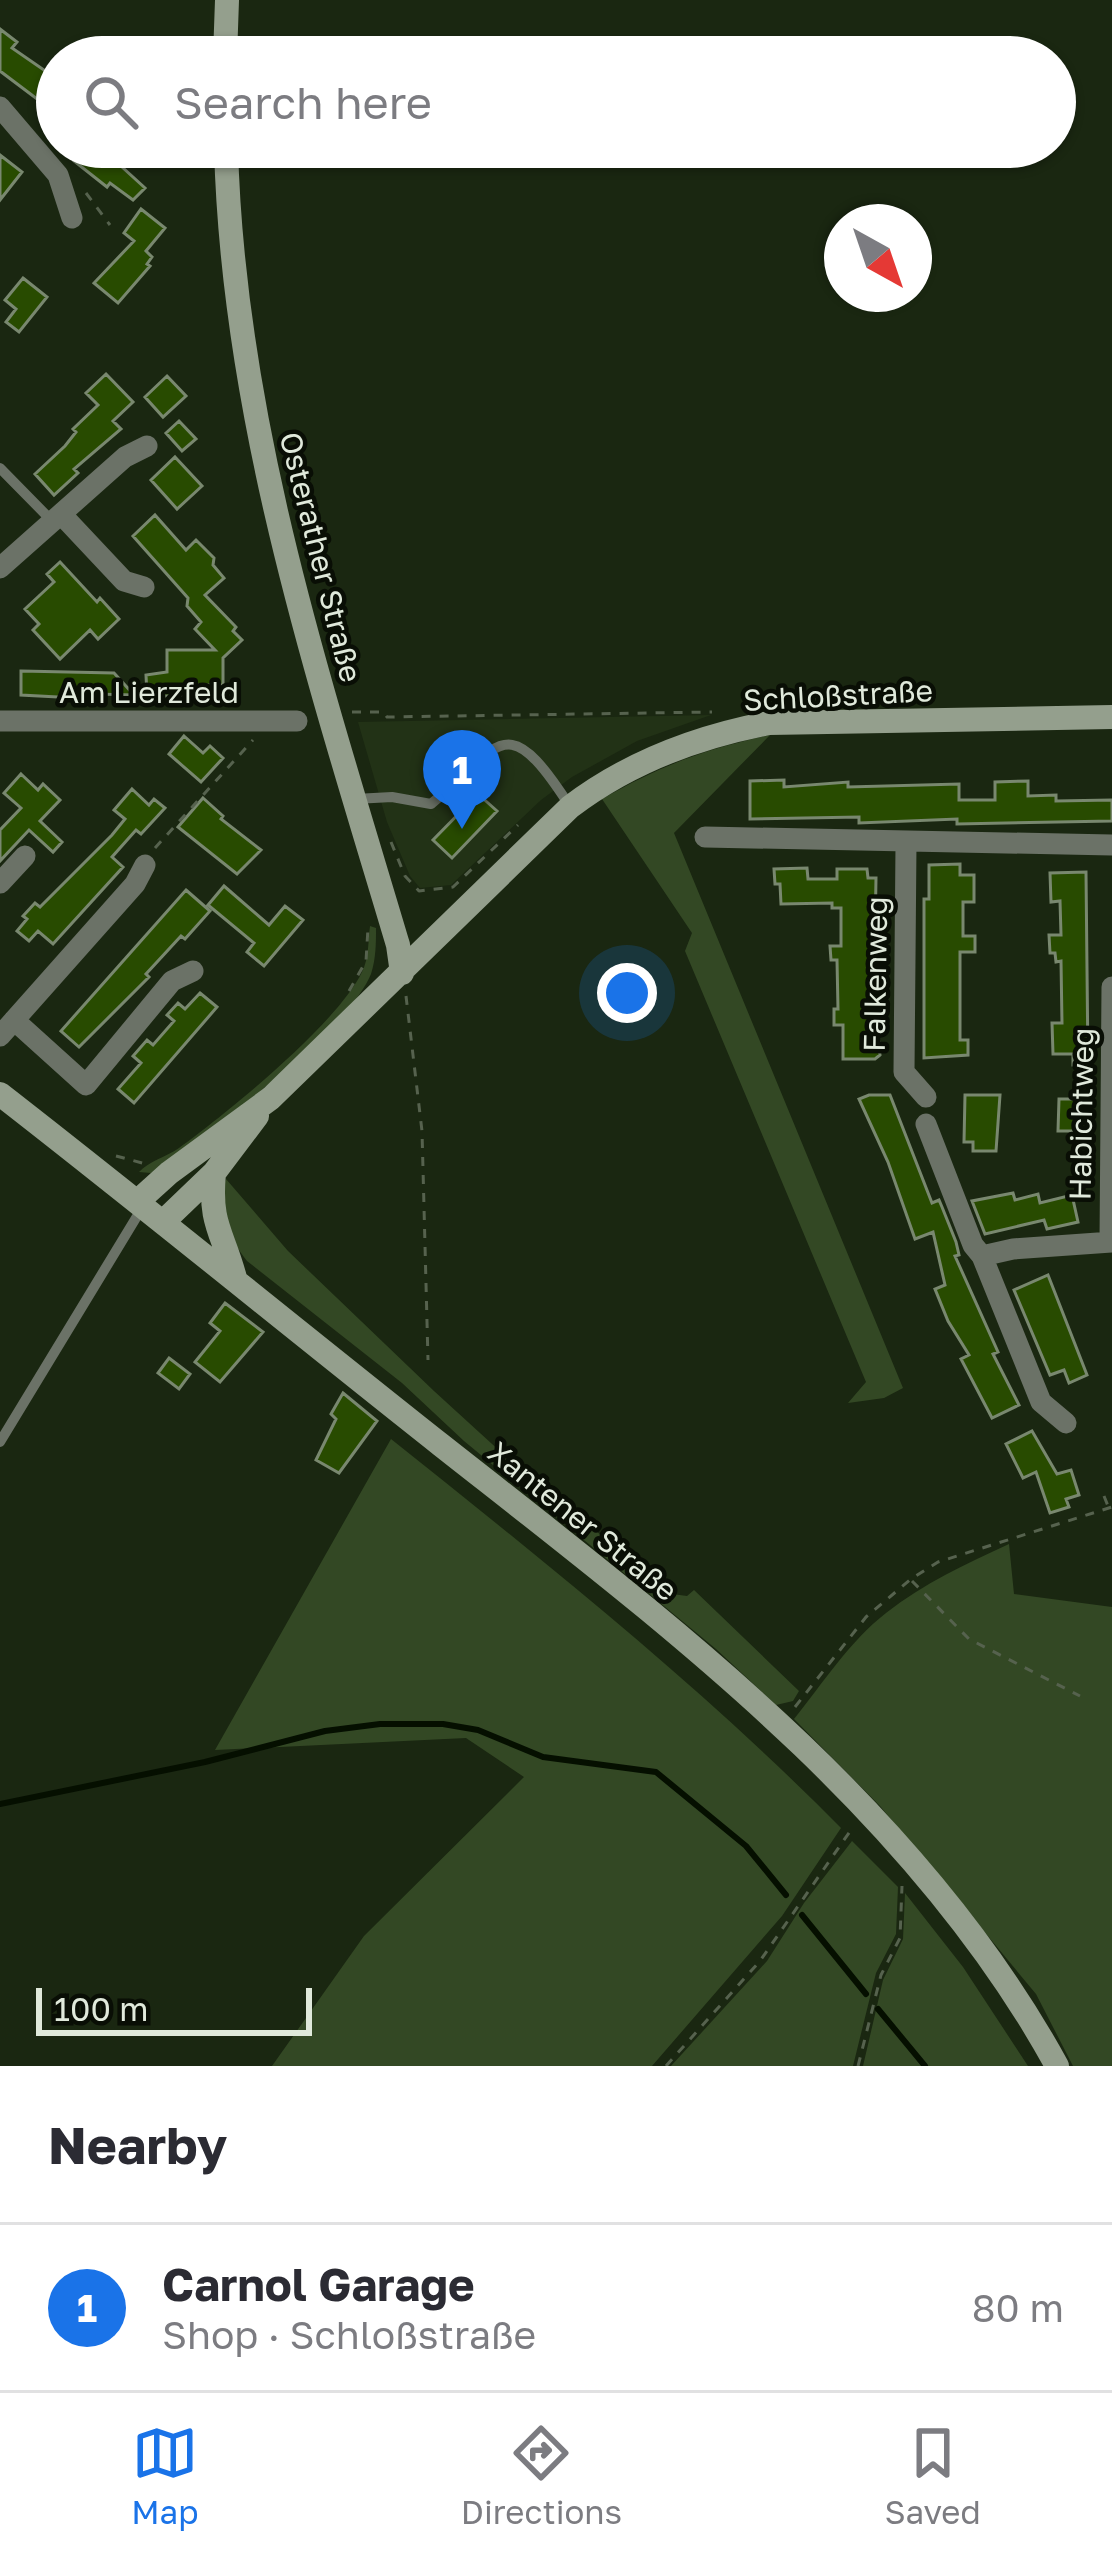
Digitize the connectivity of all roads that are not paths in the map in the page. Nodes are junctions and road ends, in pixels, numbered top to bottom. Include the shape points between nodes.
1 (226, 0) edge
2 (225, 36) edge
3 (0, 107) edge
4 (36, 149) edge
5 (52, 168) edge
6 (227, 168) edge
7 (72, 218) dead end
8 (147, 446) dead end
9 (0, 469) edge
10 (56, 518) junction
11 (0, 568) edge
12 (144, 587) dead end
13 (1112, 717) edge
14 (0, 721) edge
15 (297, 722) dead end
16 (355, 799) junction
17 (570, 807) junction
18 (705, 837) dead end
19 (906, 844) junction
20 (1112, 844) edge
21 (25, 856) dead end
22 (146, 865) road end
23 (0, 883) edge
24 (193, 971) dead end
25 (402, 973) junction
26 (1112, 987) edge
27 (7, 1028) edge
28 (0, 1094) edge
29 (926, 1097) dead end
30 (271, 1098) junction
31 (926, 1124) dead end
32 (214, 1173) junction
33 (149, 1210) junction
34 (1111, 1242) edge
35 (982, 1256) junction
36 (235, 1278) junction
37 (1066, 1423) dead end
38 (0, 1442) edge
39 (1057, 2066) edge

1 - 2 main road
3 - 4 street
5 - 7 street
6 - 16 main road, Osterather Straße via 252,402 284,551
8 - 10 street
9 - 10 lane
10 - 11 street
10 - 12 street via 124,580
13 - 17 main road, Schloßstraße via 769,723 658,755
14 - 15 street, Am Lierzfeld
16 - 17 lane via 431,804 488,749 512,745 533,756
16 - 25 main road, Osterather Straße
17 - 25 main road, Schloßstraße
18 - 19 street
19 - 20 street
19 - 29 street, Falkenweg via 904,1072
21 - 23 street
22 - 27 street
24 - 27 street via 172,981 86,1085
25 - 30 main road, Schloßstraße
26 - 34 street, Habichtweg
28 - 33 main road, Xantener Straße
30 - 32 main road, Schloßstraße
30 - 33 main road, Schloßstraße via 169,1173
31 - 35 street
32 - 33 main road, Schloßstraße
32 - 36 main road via 214,1227
33 - 36 main road, Xantener Straße
33 - 38 lane
34 - 35 street
35 - 37 street via 1041,1402
36 - 39 main road, Xantener Straße via 622,1588 782,1728 941,1898

